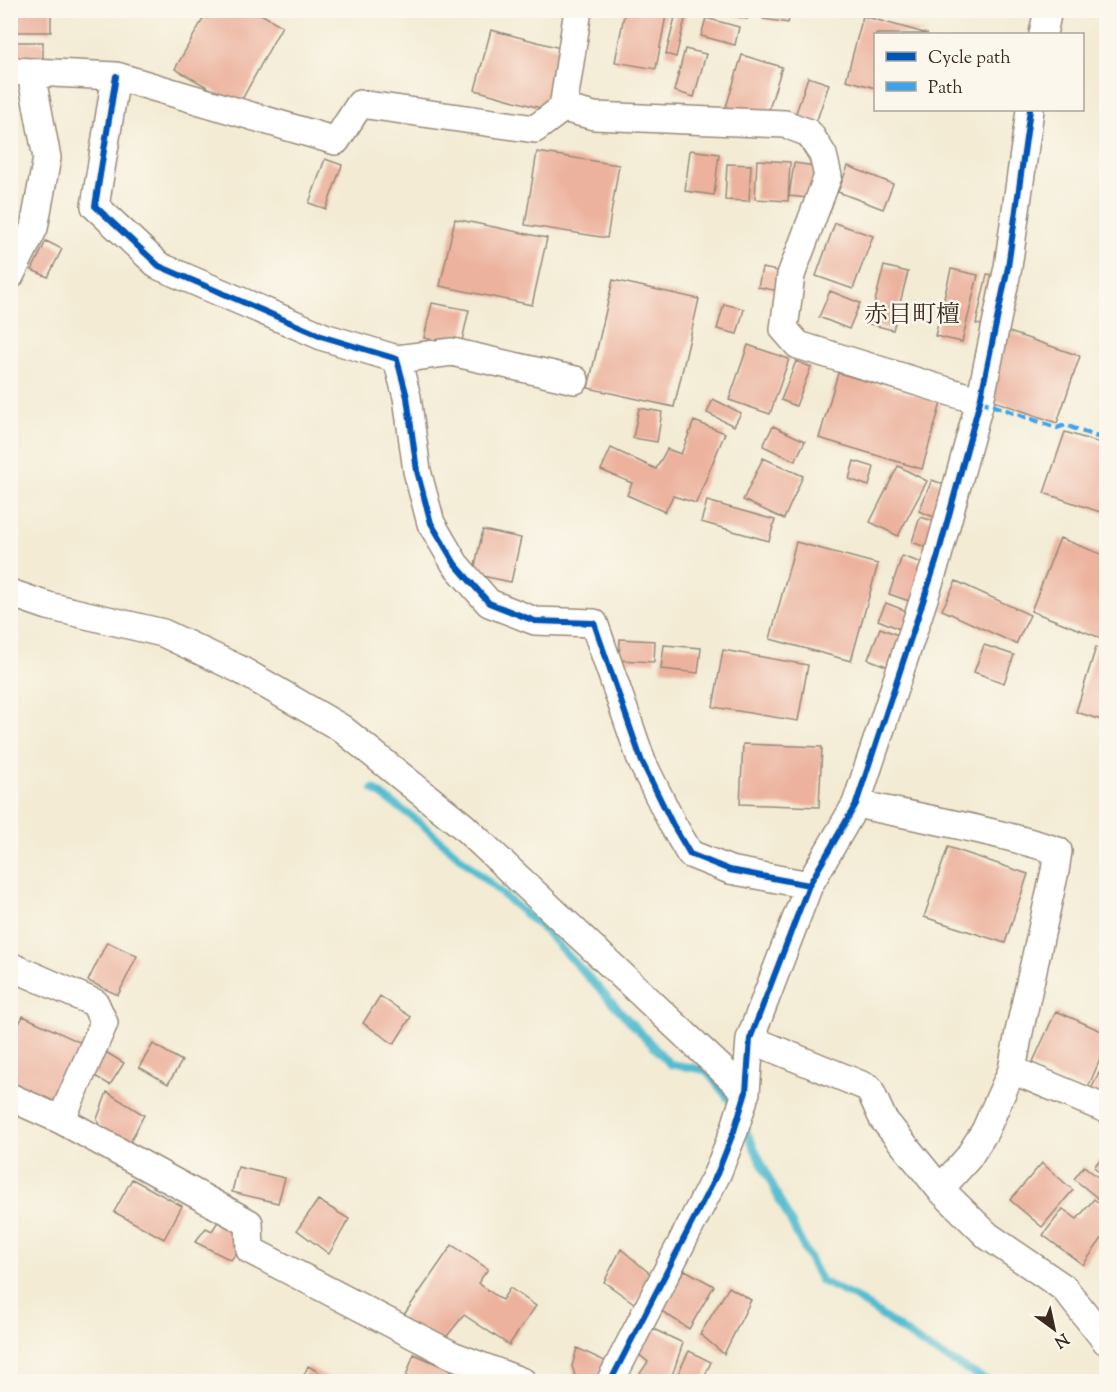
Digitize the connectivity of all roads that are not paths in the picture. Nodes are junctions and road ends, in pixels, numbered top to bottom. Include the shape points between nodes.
1 (578, 10) edge
2 (1048, 10) edge
3 (1043, 33) edge
4 (21, 72) edge
5 (116, 76) junction
6 (563, 108) junction
7 (1030, 111) edge
8 (10, 276) edge
9 (398, 359) junction
10 (575, 380) dead end
11 (980, 401) junction
12 (10, 593) edge
13 (856, 804) junction
14 (809, 885) junction
15 (10, 966) edge
16 (750, 1039) junction
17 (1012, 1070) junction
18 (746, 1092) junction
19 (10, 1097) edge
20 (1107, 1109) edge
21 (61, 1120) junction
22 (940, 1189) junction
23 (1107, 1341) edge
24 (523, 1382) edge
25 (610, 1382) edge

1 - 6 street
2 - 3 street
4 - 5 street
4 - 8 street via 47,159 34,228
5 - 6 street via 336,141 360,104 535,129
5 - 9 street via 95,206 159,266 324,337
6 - 11 street via 594,116 785,124 809,133 823,155 828,176 791,275 784,329 798,345
7 - 11 street via 1008,267
9 - 10 street via 452,352
9 - 14 street via 417,471 431,523 455,564 489,603 535,621 594,623 642,762 690,854 730,870
11 - 13 street via 937,559
12 - 18 street via 163,633 239,669 341,728 463,826
13 - 14 street
13 - 17 street via 1058,851
14 - 16 street
15 - 21 street via 95,1003 104,1023
16 - 18 street
16 - 22 street via 869,1088 882,1119
17 - 20 street
17 - 22 street via 985,1131 968,1158
18 - 25 street via 717,1174
19 - 21 street
21 - 24 street via 249,1223 250,1250 452,1355
22 - 23 street via 988,1236 1064,1288

